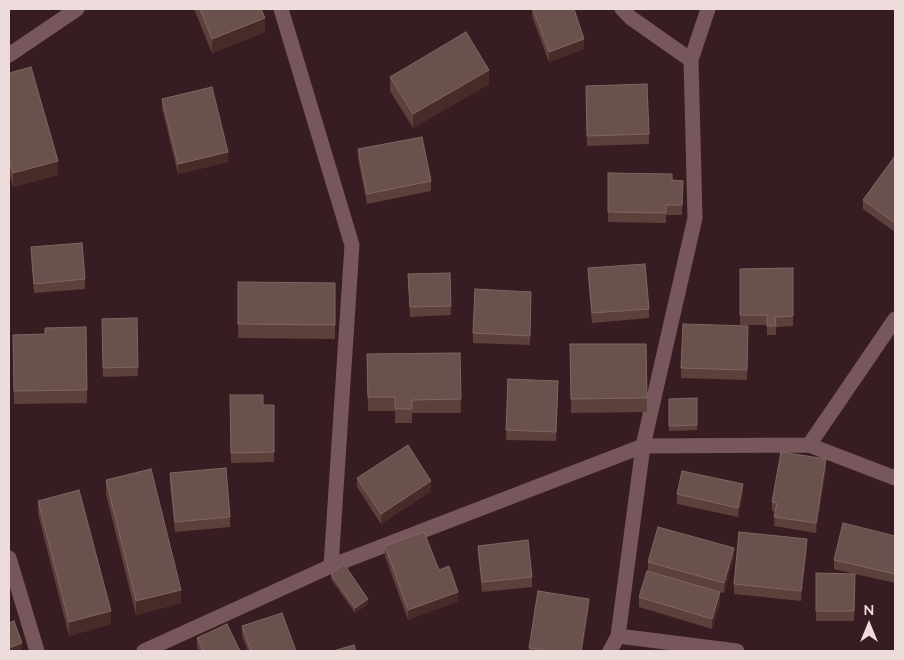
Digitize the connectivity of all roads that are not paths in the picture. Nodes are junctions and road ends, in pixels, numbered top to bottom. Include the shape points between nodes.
1 (77, 9) edge
2 (281, 9) edge
3 (622, 9) edge
4 (708, 9) edge
5 (9, 55) edge
6 (691, 60) junction
7 (895, 319) edge
8 (809, 445) junction
9 (643, 446) junction
10 (895, 478) edge
11 (9, 558) edge
12 (331, 566) junction
13 (618, 636) junction
14 (37, 651) edge
15 (144, 651) edge
16 (610, 651) edge
17 (737, 651) edge

1 - 5 street
2 - 12 street via 352,245
3 - 6 street
4 - 6 street
6 - 9 street via 696,218
7 - 8 street
8 - 9 street
8 - 10 street
9 - 12 street
9 - 13 street
11 - 14 street
12 - 15 street
13 - 16 street
13 - 17 street

